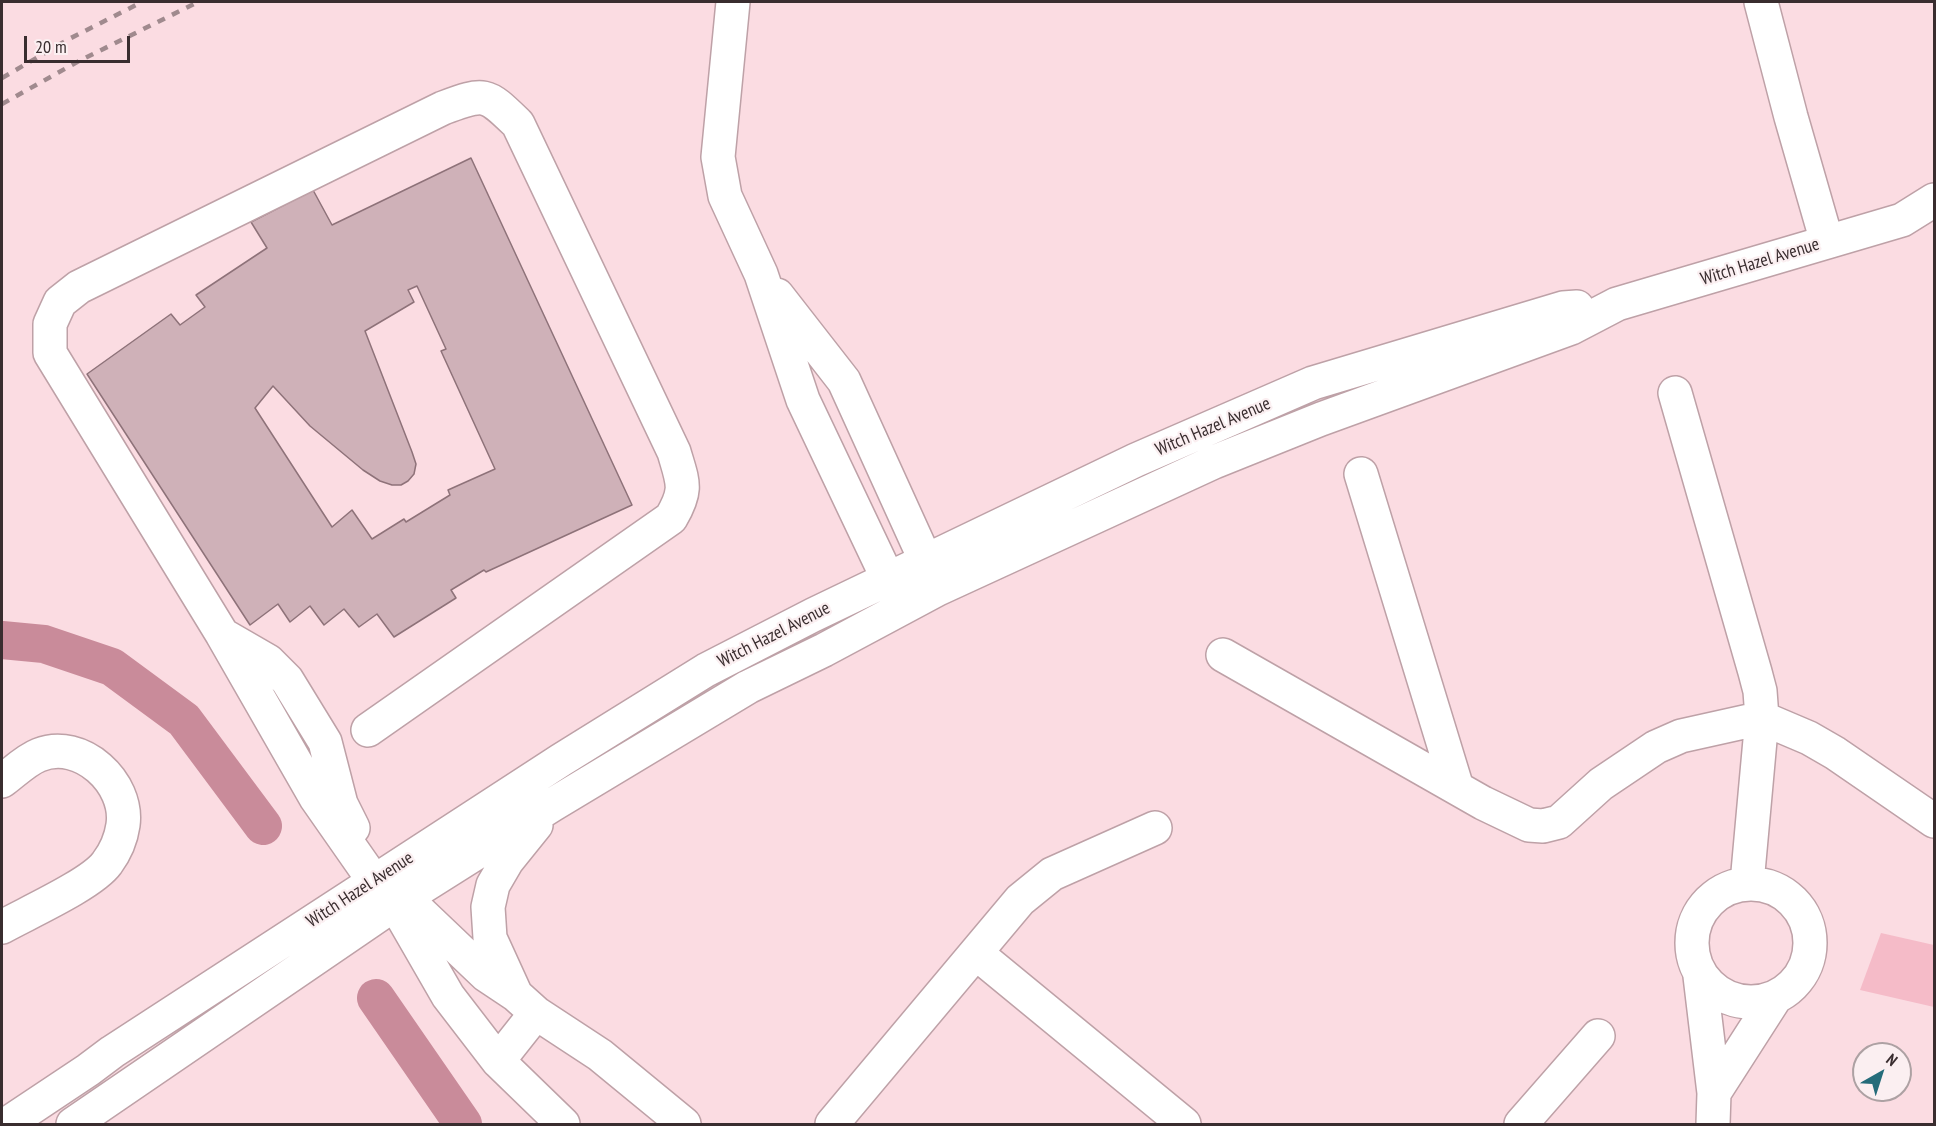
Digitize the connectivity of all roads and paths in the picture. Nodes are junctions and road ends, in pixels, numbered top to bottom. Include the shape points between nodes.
1 (733, 2) edge
2 (1761, 2) edge
3 (1935, 200) edge
4 (1902, 220) junction
5 (1935, 221) edge
6 (1827, 242) junction
7 (761, 274) junction
8 (1675, 393) dead end
9 (1361, 474) dead end
10 (932, 575) junction
11 (887, 578) junction
12 (901, 608) junction
13 (1223, 655) dead end
14 (1762, 718) junction
15 (368, 730) dead end
16 (2, 781) edge
17 (1457, 788) junction
18 (552, 805) junction
19 (1935, 820) edge
20 (1155, 828) dead end
21 (1747, 883) junction
22 (389, 889) junction
23 (2, 927) edge
24 (976, 953) junction
25 (1701, 976) junction
26 (1775, 998) junction
27 (526, 1004) junction
28 (1598, 1035) dead end
29 (498, 1061) junction
30 (1713, 1109) edge
31 (7, 1125) edge
32 (73, 1125) edge
33 (563, 1125) edge
34 (684, 1125) edge
35 (832, 1125) edge
36 (1185, 1125) edge
37 (1521, 1125) edge

1 - 7 street via 718,157 725,196
2 - 6 street
3 - 4 street, Witch Hazel Avenue
4 - 5 street, Witch Hazel Avenue
4 - 6 street, Witch Hazel Avenue
6 - 10 street, Witch Hazel Avenue via 1617,304 1571,328 1321,419
7 - 10 street via 844,381
7 - 11 street via 803,400
8 - 14 street via 1755,672
9 - 17 street
10 - 11 street, Witch Hazel Avenue
10 - 12 street, Witch Hazel Avenue
11 - 12 street
11 - 22 street, Witch Hazel Avenue via 706,670 561,760
12 - 18 street, Witch Hazel Avenue via 748,687
13 - 17 street
14 - 17 street via 1682,736 1656,747 1601,783 1559,822 1543,826 1515,820
14 - 19 street via 1835,753
14 - 21 street
15 - 22 street via 671,518 682,498 682,478 669,441 518,124 493,100 474,97 443,108 79,287 60,302 50,324 50,353 222,634 316,798
16 - 23 street via 40,755 65,751 88,758 107,775 120,800 124,823 118,846 106,865 87,880
18 - 22 street, Witch Hazel Avenue
18 - 27 street via 507,861 493,885 488,907 490,938
20 - 24 street via 1052,874 1020,900
21 - 25 street via 1734,885 1711,898 1693,925 1691,952
21 - 26 street via 1781,891 1793,900 1809,927 1810,950 1804,971
22 - 27 street via 486,975
22 - 29 street via 448,996
22 - 31 street, Witch Hazel Avenue via 121,1046
22 - 32 street, Witch Hazel Avenue
24 - 35 street
24 - 36 street
25 - 26 street via 1725,997 1748,1003
25 - 30 street
26 - 30 street
27 - 29 street
27 - 34 street via 600,1055
28 - 37 street
29 - 33 street

